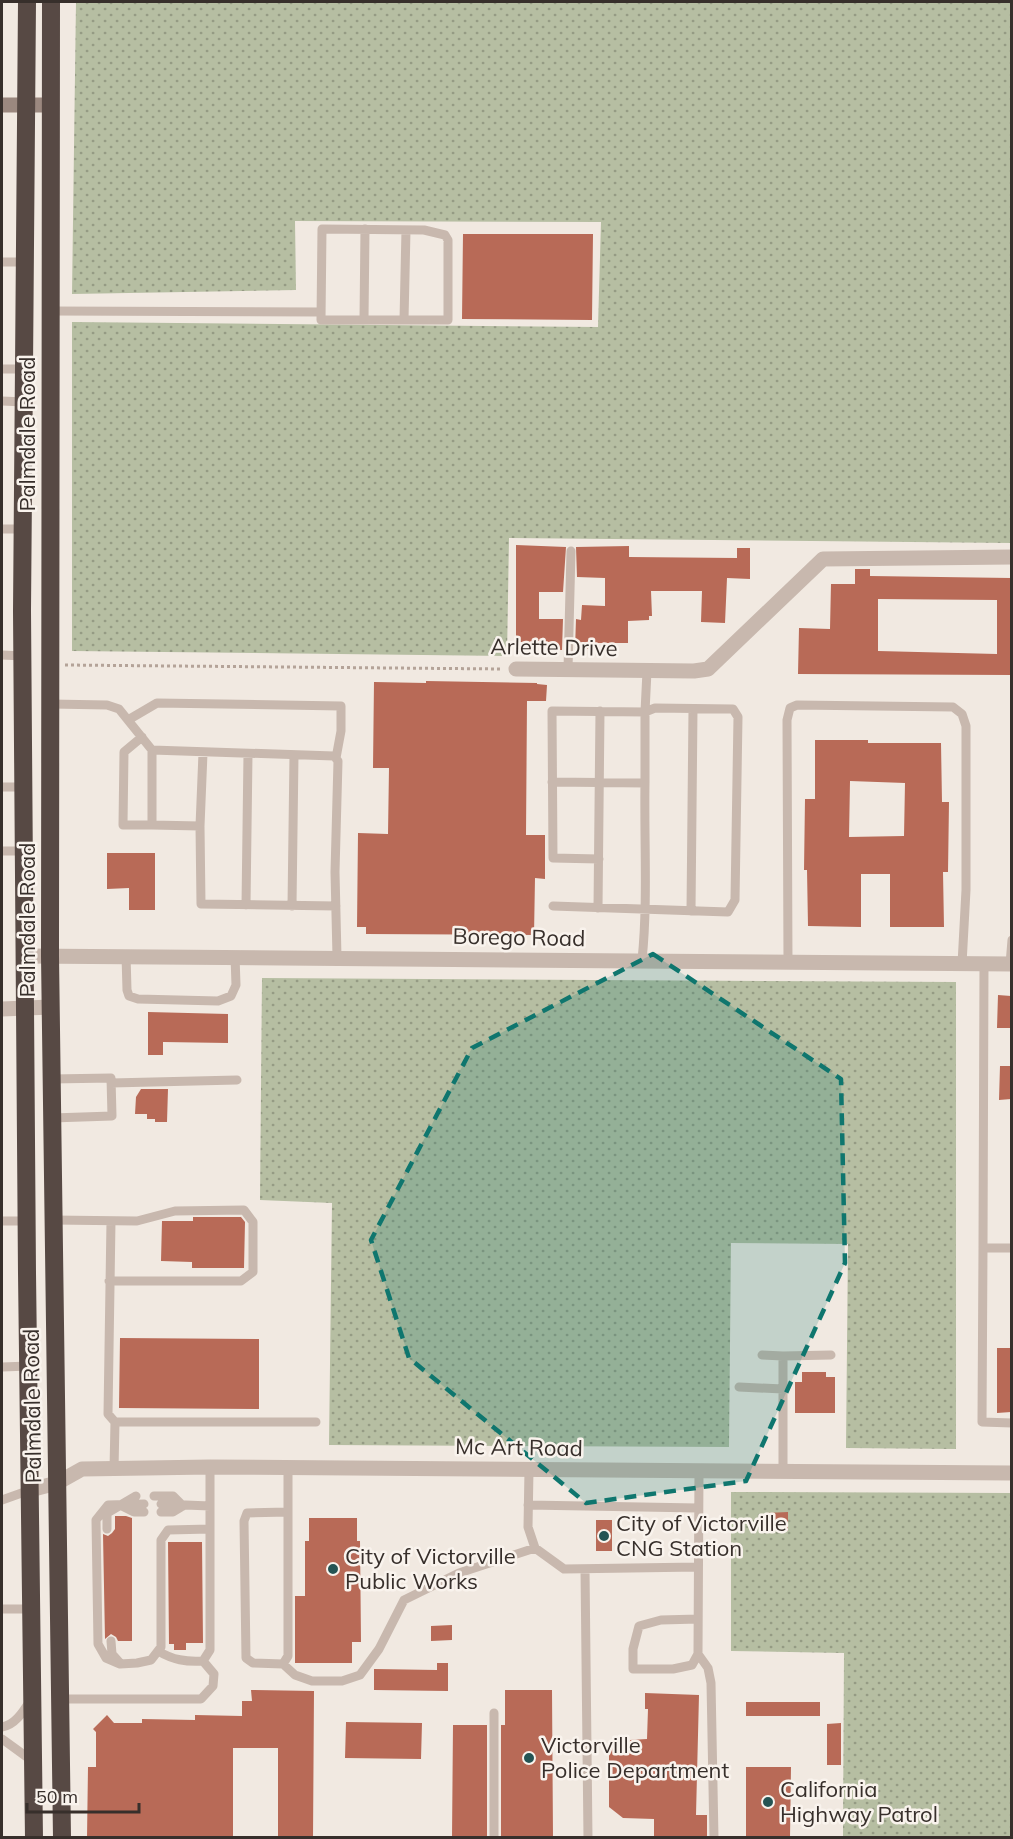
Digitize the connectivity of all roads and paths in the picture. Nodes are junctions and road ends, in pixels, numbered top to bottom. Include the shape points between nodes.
1 (27, 2) edge
2 (51, 2) edge
3 (2, 105) edge
4 (25, 105) junction
5 (50, 105) junction
6 (365, 229) junction
7 (406, 230) junction
8 (2, 262) edge
9 (25, 262) junction
10 (50, 311) junction
11 (321, 312) junction
12 (364, 320) junction
13 (404, 320) junction
14 (2, 369) edge
15 (24, 369) junction
16 (2, 402) edge
17 (24, 402) junction
18 (2, 529) edge
19 (24, 529) junction
20 (571, 551) dead end
21 (1011, 557) edge
22 (2, 655) edge
23 (23, 656) junction
24 (51, 664) junction
25 (516, 669) joint
26 (568, 669) junction
27 (647, 671) junction
28 (51, 704) junction
29 (693, 709) junction
30 (600, 711) junction
31 (645, 712) junction
32 (128, 720) junction
33 (142, 737) junction
34 (152, 750) junction
35 (203, 753) junction
36 (248, 754) junction
37 (294, 755) junction
38 (336, 758) junction
39 (552, 782) junction
40 (599, 783) junction
41 (645, 783) junction
42 (2, 787) edge
43 (24, 787) junction
44 (152, 825) junction
45 (200, 826) junction
46 (2, 851) edge
47 (25, 851) junction
48 (598, 859) junction
49 (246, 905) junction
50 (292, 906) junction
51 (336, 906) junction
52 (553, 906) dead end
53 (598, 908) junction
54 (644, 910) junction
55 (691, 911) junction
56 (1011, 940) edge
57 (126, 955) junction
58 (26, 956) junction
59 (50, 956) junction
60 (235, 956) junction
61 (337, 957) junction
62 (642, 960) junction
63 (788, 962) junction
64 (962, 964) junction
65 (984, 964) junction
66 (1011, 964) edge
67 (51, 1007) junction
68 (26, 1008) junction
69 (2, 1009) edge
70 (52, 1079) junction
71 (111, 1080) junction
72 (237, 1080) dead end
73 (52, 1118) junction
74 (54, 1220) junction
75 (2, 1221) edge
76 (27, 1221) junction
77 (111, 1221) junction
78 (983, 1248) junction
79 (1011, 1248) edge
80 (109, 1281) junction
81 (762, 1355) dead end
82 (831, 1355) dead end
83 (783, 1356) junction
84 (30, 1366) junction
85 (2, 1368) edge
86 (739, 1387) dead end
87 (783, 1389) junction
88 (114, 1422) junction
89 (316, 1422) dead end
90 (1011, 1423) edge
91 (288, 1466) junction
92 (210, 1467) junction
93 (114, 1469) junction
94 (529, 1470) junction
95 (699, 1471) junction
96 (783, 1471) junction
97 (1011, 1473) edge
98 (57, 1483) junction
99 (30, 1490) junction
100 (136, 1496) dead end
101 (154, 1496) dead end
102 (2, 1500) edge
103 (120, 1505) junction
104 (528, 1505) junction
105 (183, 1506) junction
106 (210, 1506) junction
107 (144, 1508) dead end
108 (161, 1508) dead end
109 (698, 1508) junction
110 (287, 1512) junction
111 (107, 1529) dead end
112 (210, 1529) junction
113 (535, 1548) junction
114 (698, 1567) junction
115 (585, 1569) junction
116 (2, 1609) edge
117 (32, 1609) junction
118 (698, 1619) junction
119 (111, 1641) dead end
120 (158, 1652) junction
121 (698, 1654) junction
122 (203, 1661) junction
123 (120, 1664) junction
124 (284, 1664) junction
125 (32, 1696) junction
126 (59, 1699) junction
127 (494, 1713) dead end
128 (2, 1727) edge
129 (2, 1739) edge
130 (33, 1761) junction
131 (34, 1838) edge
132 (62, 1838) edge
133 (494, 1838) edge
134 (588, 1838) edge
135 (714, 1838) edge

1 - 4 highway, Palmdale Road
2 - 5 highway, Palmdale Road
3 - 4 street
4 - 5 street
4 - 9 highway, Palmdale Road
5 - 10 highway, Palmdale Road
6 - 7 lane
6 - 11 lane via 322,229
6 - 12 lane
7 - 13 lane
7 - 13 lane via 438,232 448,240 448,320
8 - 9 lane
9 - 15 highway, Palmdale Road
10 - 11 lane
10 - 24 highway, Palmdale Road
11 - 12 lane via 321,320
12 - 13 lane
14 - 15 lane
15 - 17 highway, Palmdale Road
16 - 17 lane
17 - 19 highway, Palmdale Road
18 - 19 lane
19 - 23 highway, Palmdale Road
20 - 26 lane
21 - 27 street, Arlette Drive via 823,559 708,669
22 - 23 lane
23 - 43 highway, Palmdale Road
24 - 25 path, Arlette Drive
24 - 28 highway, Palmdale Road
25 - 26 street, Arlette Drive
26 - 27 street, Arlette Drive
27 - 31 lane
28 - 32 lane via 107,705 119,709
28 - 59 highway, Palmdale Road
29 - 31 lane via 654,708
29 - 55 lane
29 - 55 lane via 733,709 738,717 735,900 728,912
30 - 31 lane
30 - 39 lane via 552,711
30 - 40 lane
31 - 41 lane
32 - 33 lane
32 - 38 lane via 157,703 340,706
33 - 34 lane
33 - 44 lane via 124,752 123,825
34 - 35 lane
34 - 44 lane
35 - 36 lane
35 - 45 lane
36 - 37 lane
36 - 49 lane
37 - 38 lane
37 - 50 lane
38 - 51 lane
39 - 40 lane
39 - 48 lane via 553,858
40 - 41 lane
40 - 48 lane
41 - 54 lane
42 - 43 lane
43 - 47 highway, Palmdale Road
44 - 45 lane
45 - 49 lane via 201,904
46 - 47 lane
47 - 58 highway, Palmdale Road
48 - 53 lane
49 - 50 lane
50 - 51 lane
51 - 61 lane
52 - 53 lane
53 - 54 lane
54 - 55 lane
54 - 62 lane
56 - 66 lane
57 - 59 street, Borego Road
57 - 60 street, Borego Road
57 - 60 lane via 129,996 218,1001 231,996 236,985
58 - 59 street, Borego Road
58 - 68 highway, Palmdale Road
59 - 67 highway, Palmdale Road
60 - 61 street, Borego Road
61 - 62 street, Borego Road
62 - 63 street, Borego Road
63 - 64 street, Borego Road
63 - 64 lane via 787,720 790,708 797,705 953,707 962,714 966,726 966,890
64 - 65 street, Borego Road
65 - 66 street, Borego Road
65 - 78 lane
67 - 68 street
67 - 70 highway, Palmdale Road
68 - 69 street
68 - 76 highway, Palmdale Road
70 - 71 lane
70 - 73 highway, Palmdale Road
71 - 72 lane
71 - 73 lane via 112,1116
73 - 74 highway, Palmdale Road
74 - 77 lane
74 - 98 highway, Palmdale Road
75 - 76 lane
76 - 84 highway, Palmdale Road
77 - 80 lane
77 - 80 lane via 137,1221 175,1211 244,1210 253,1222 253,1272 241,1281
78 - 79 lane
78 - 90 lane via 982,1422
80 - 88 lane via 108,1414
81 - 83 lane
82 - 83 lane
83 - 87 lane
84 - 85 lane
84 - 99 highway, Palmdale Road
86 - 87 lane
87 - 96 lane
88 - 89 lane
88 - 93 lane
91 - 92 street, Mc Art Road
91 - 94 street, Mc Art Road
91 - 110 lane
92 - 93 street, Mc Art Road
92 - 106 lane
93 - 98 street, Mc Art Road via 82,1469
94 - 95 street, Mc Art Road
94 - 104 lane
95 - 96 street, Mc Art Road
95 - 109 lane
96 - 97 street, Mc Art Road
98 - 99 street, Mc Art Road
98 - 126 highway, Palmdale Road
99 - 102 lane
99 - 117 highway, Palmdale Road
100 - 103 lane
101 - 105 lane via 173,1496
103 - 107 lane via 134,1512
103 - 111 lane via 107,1513
103 - 123 lane via 108,1505 96,1520 98,1644 106,1658
104 - 109 lane
104 - 113 lane via 528,1527
105 - 106 lane
105 - 108 lane
106 - 112 lane
109 - 114 lane
110 - 124 lane via 288,1656
110 - 124 lane via 248,1513 244,1521 246,1658 253,1663
112 - 120 lane via 168,1530 161,1540
112 - 122 lane via 210,1650
113 - 115 lane via 564,1569
113 - 124 lane via 459,1573 404,1600 379,1649 360,1675 342,1681 312,1681 296,1675
114 - 115 lane
114 - 118 lane
115 - 134 lane
116 - 117 lane
117 - 125 highway, Palmdale Road
118 - 121 lane
118 - 121 lane via 661,1620 639,1626 633,1669 692,1665
119 - 123 lane via 112,1654
120 - 122 lane via 187,1662
120 - 123 lane via 152,1660
121 - 135 lane via 708,1668 711,1683
122 - 126 lane via 214,1674 213,1686 201,1699
125 - 128 lane via 16,1720
125 - 130 highway, Palmdale Road
126 - 132 highway, Palmdale Road
127 - 133 lane
129 - 130 lane
130 - 131 highway, Palmdale Road

